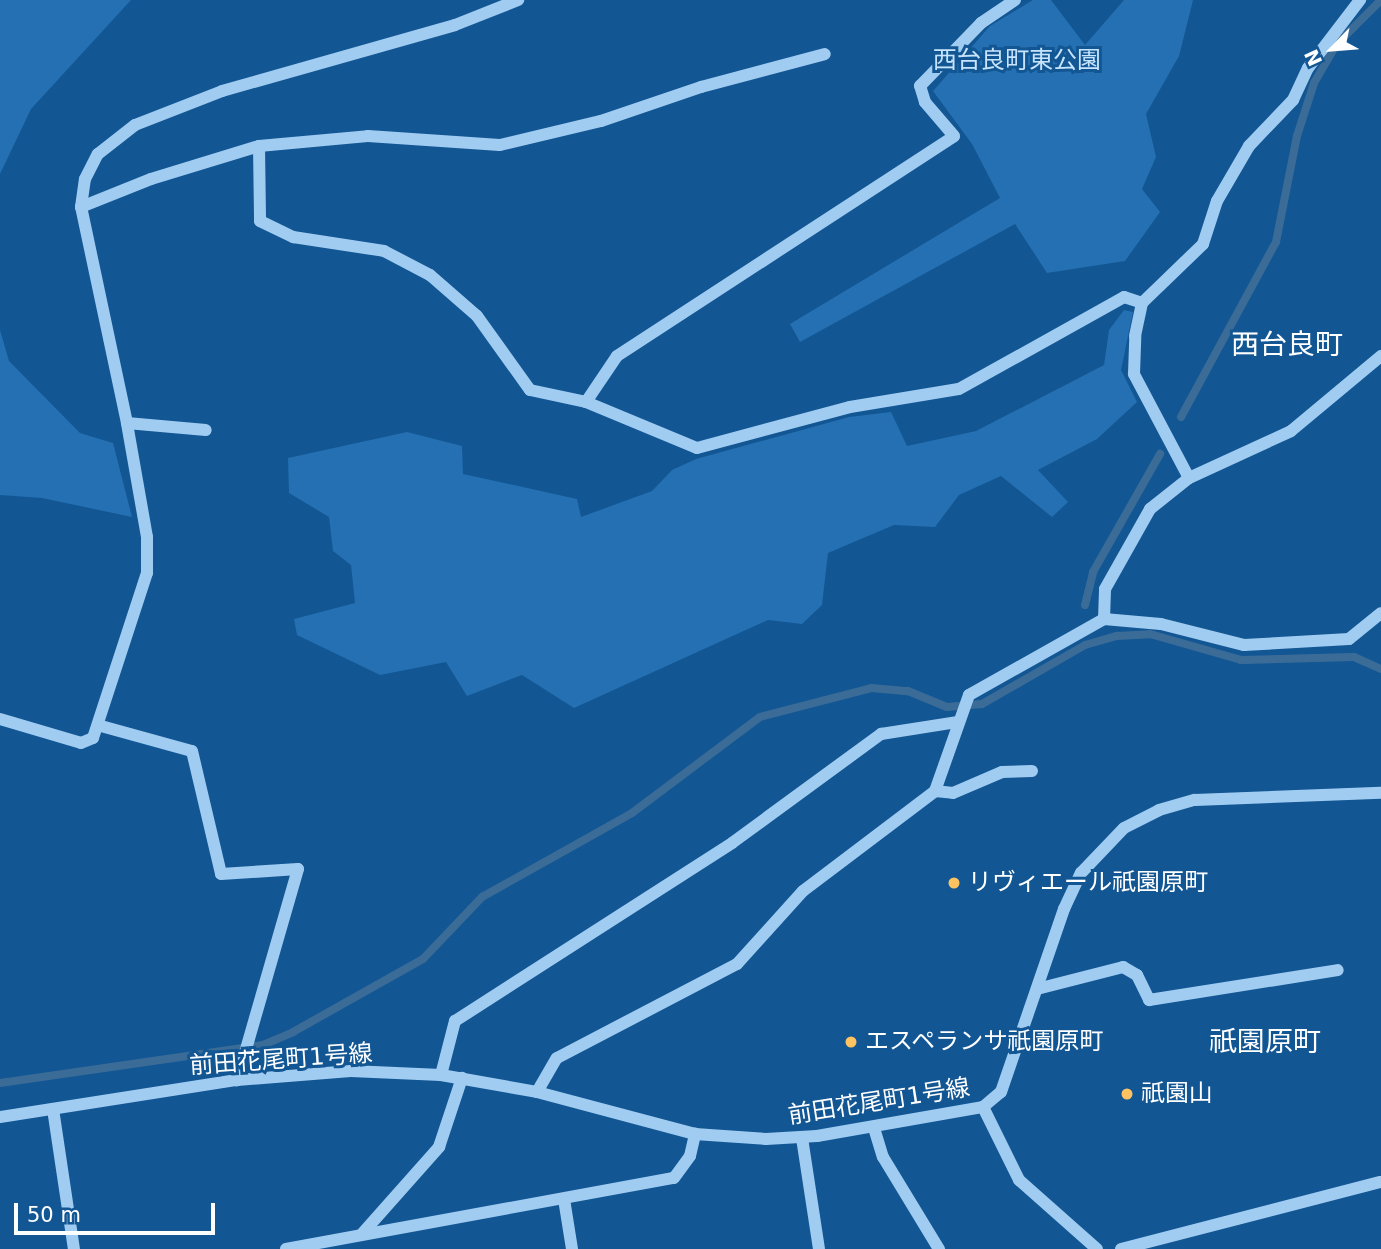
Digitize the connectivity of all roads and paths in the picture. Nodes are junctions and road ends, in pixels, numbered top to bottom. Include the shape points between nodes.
1 (518, 0) edge
2 (1016, 0) edge
3 (1360, 0) edge
4 (825, 54) dead end
5 (259, 146) junction
6 (81, 207) junction
7 (1142, 303) junction
8 (1381, 356) edge
9 (586, 402) junction
10 (127, 423) junction
11 (206, 430) dead end
12 (1189, 478) junction
13 (1381, 613) edge
14 (1104, 619) junction
15 (0, 719) edge
16 (959, 720) junction
17 (101, 726) junction
18 (1032, 771) dead end
19 (935, 791) junction
20 (1381, 793) edge
21 (1338, 970) dead end
22 (1037, 989) junction
23 (441, 1075) junction
24 (462, 1078) junction
25 (237, 1080) junction
26 (537, 1093) junction
27 (982, 1107) junction
28 (53, 1109) junction
29 (0, 1117) edge
30 (874, 1128) junction
31 (695, 1134) junction
32 (802, 1138) junction
33 (1381, 1182) edge
34 (564, 1199) junction
35 (361, 1236) junction
36 (74, 1249) edge
37 (286, 1249) edge
38 (572, 1249) edge
39 (820, 1249) edge
40 (939, 1249) edge
41 (1097, 1249) edge
42 (1121, 1249) edge

1 - 6 street via 455,25 222,91 135,125 98,153 85,179
2 - 9 street via 981,23 920,86 925,102 954,136 617,356
3 - 7 street via 1308,68 1293,100 1249,146 1217,201 1203,244
4 - 5 street via 601,121 500,145 368,136
5 - 6 street via 151,179
5 - 9 street via 260,221 293,237 384,251 430,275 477,316 530,390
6 - 10 street
7 - 9 street via 1125,297 959,389 850,407 697,448
7 - 12 street via 1134,374
8 - 12 street via 1291,430
10 - 11 street
10 - 17 street via 147,537 147,573
12 - 14 street via 1150,509 1105,589
13 - 14 street via 1349,639 1244,645 1161,624
14 - 16 street via 969,695
15 - 17 street via 81,743 93,738
16 - 19 street
16 - 23 street via 881,734 732,843 455,1021
17 - 25 street via 192,751 221,874 298,869
18 - 19 street via 1002,772 953,793
19 - 26 street via 803,891 737,964 556,1058
20 - 22 street, 前田花尾町1号線 via 1206,798 1159,810 1124,828 1082,873
21 - 22 street via 1149,1000 1138,975 1123,967
22 - 27 street, 前田花尾町1号線 via 1001,1092
23 - 24 street, 前田花尾町1号線
23 - 25 street, 前田花尾町1号線 via 351,1071
24 - 26 street, 前田花尾町1号線
24 - 35 street via 439,1147
25 - 28 street, 前田花尾町1号線
26 - 31 street, 前田花尾町1号線
27 - 30 street, 前田花尾町1号線
27 - 41 street via 1019,1180
28 - 29 street, 前田花尾町1号線
28 - 36 street
30 - 32 street, 前田花尾町1号線
30 - 40 street via 883,1157
31 - 32 street, 前田花尾町1号線
31 - 34 street via 690,1156 674,1178
32 - 39 street
33 - 42 street
34 - 35 street
34 - 38 street
35 - 37 street

